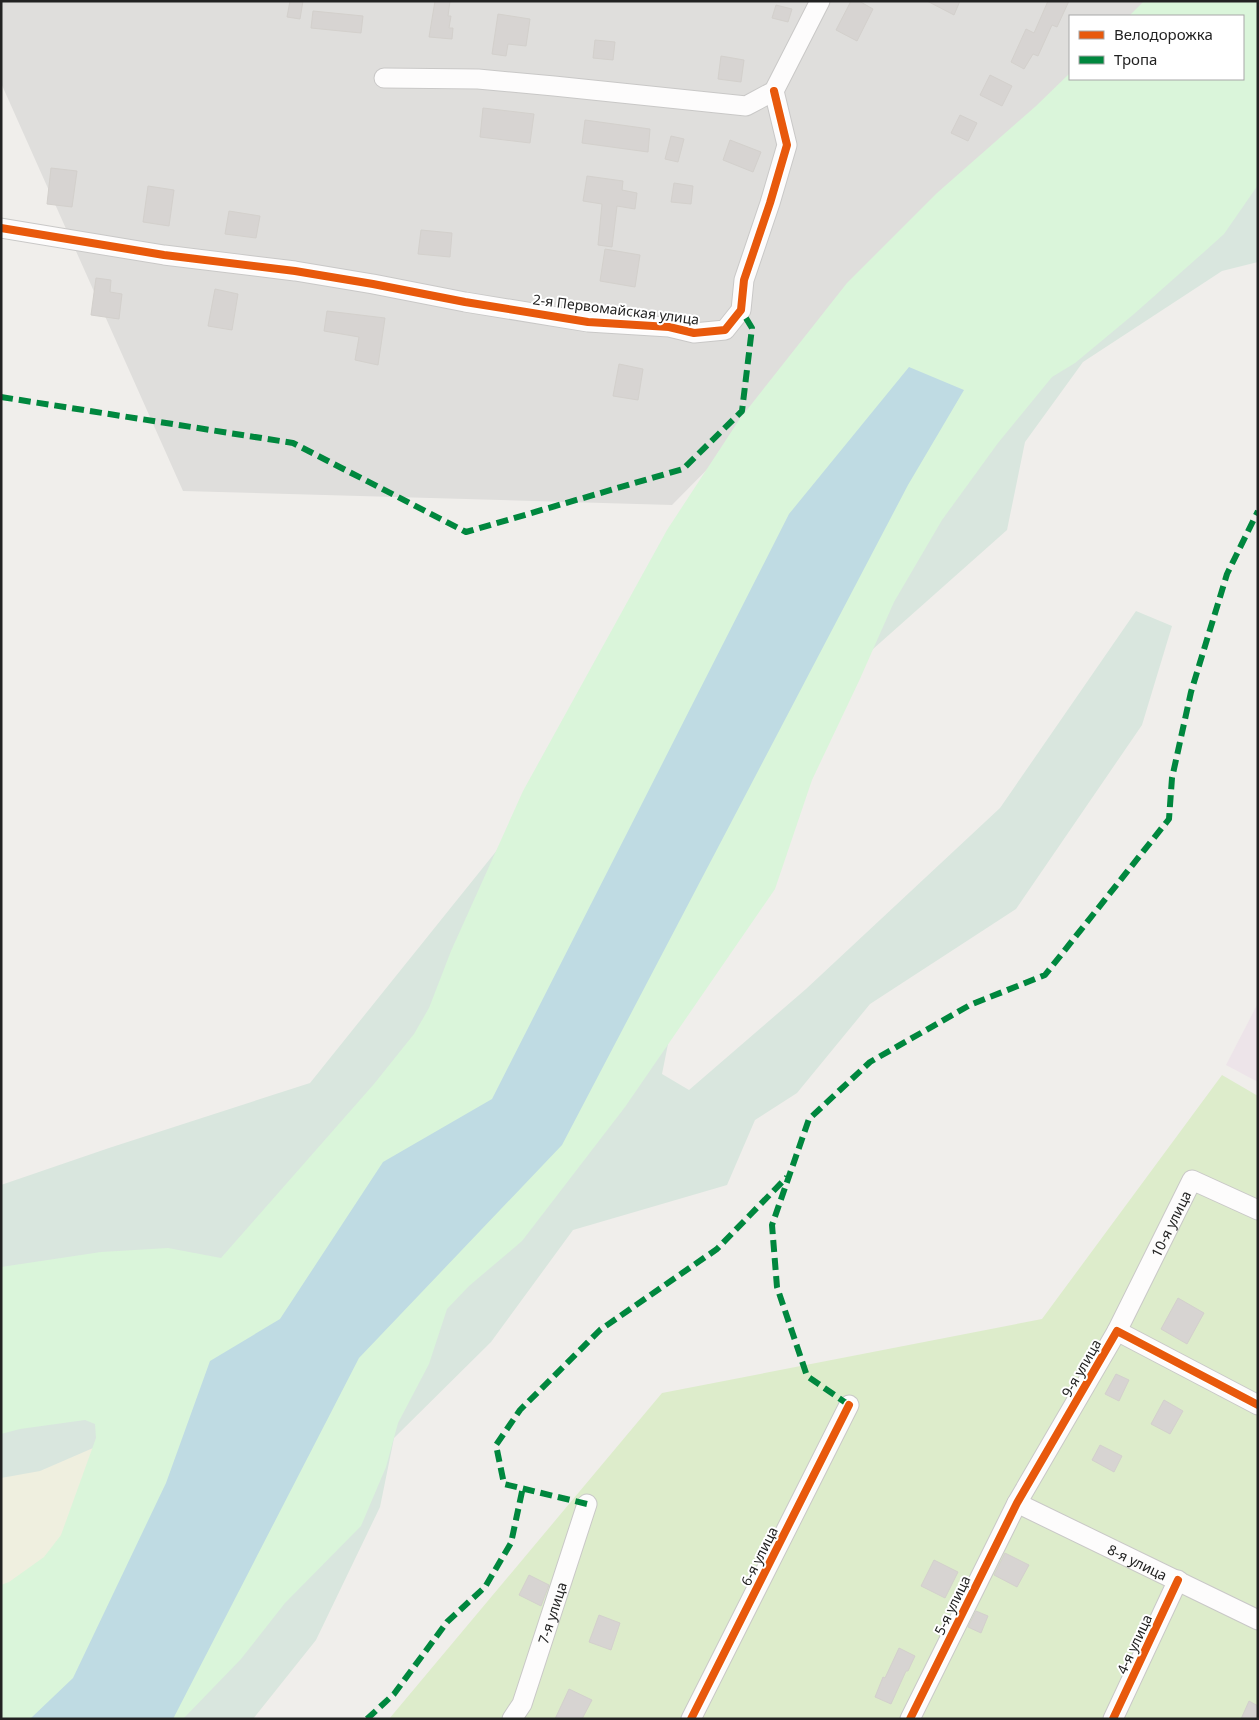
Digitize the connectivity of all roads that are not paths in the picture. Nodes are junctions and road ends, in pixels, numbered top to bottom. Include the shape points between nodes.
1 (820, 1) edge
2 (384, 78) dead end
3 (774, 91) junction
4 (1, 228) edge
5 (1258, 1210) edge
6 (1118, 1331) junction
7 (1258, 1404) edge
8 (850, 1405) dead end
9 (1017, 1503) junction
10 (587, 1504) dead end
11 (1178, 1580) junction
12 (1258, 1620) edge
13 (512, 1719) edge
14 (691, 1719) edge
15 (910, 1719) edge
16 (1113, 1719) edge

1 - 3 street
2 - 3 street via 497,81 746,106
3 - 4 street, 2-я Первомайская улица via 787,145 744,280 740,310 725,330 694,334 669,327 588,322 295,271 164,255
5 - 6 street, 10-я улица via 1192,1180
6 - 7 street, 9-я улица
6 - 9 street, 9-я улица
8 - 14 street, 6-я улица
9 - 11 street, 8-я улица
9 - 15 street, 5-я улица
10 - 13 street, 7-я улица via 522,1704
11 - 12 street, 8-я улица
11 - 16 street, 4-я улица

